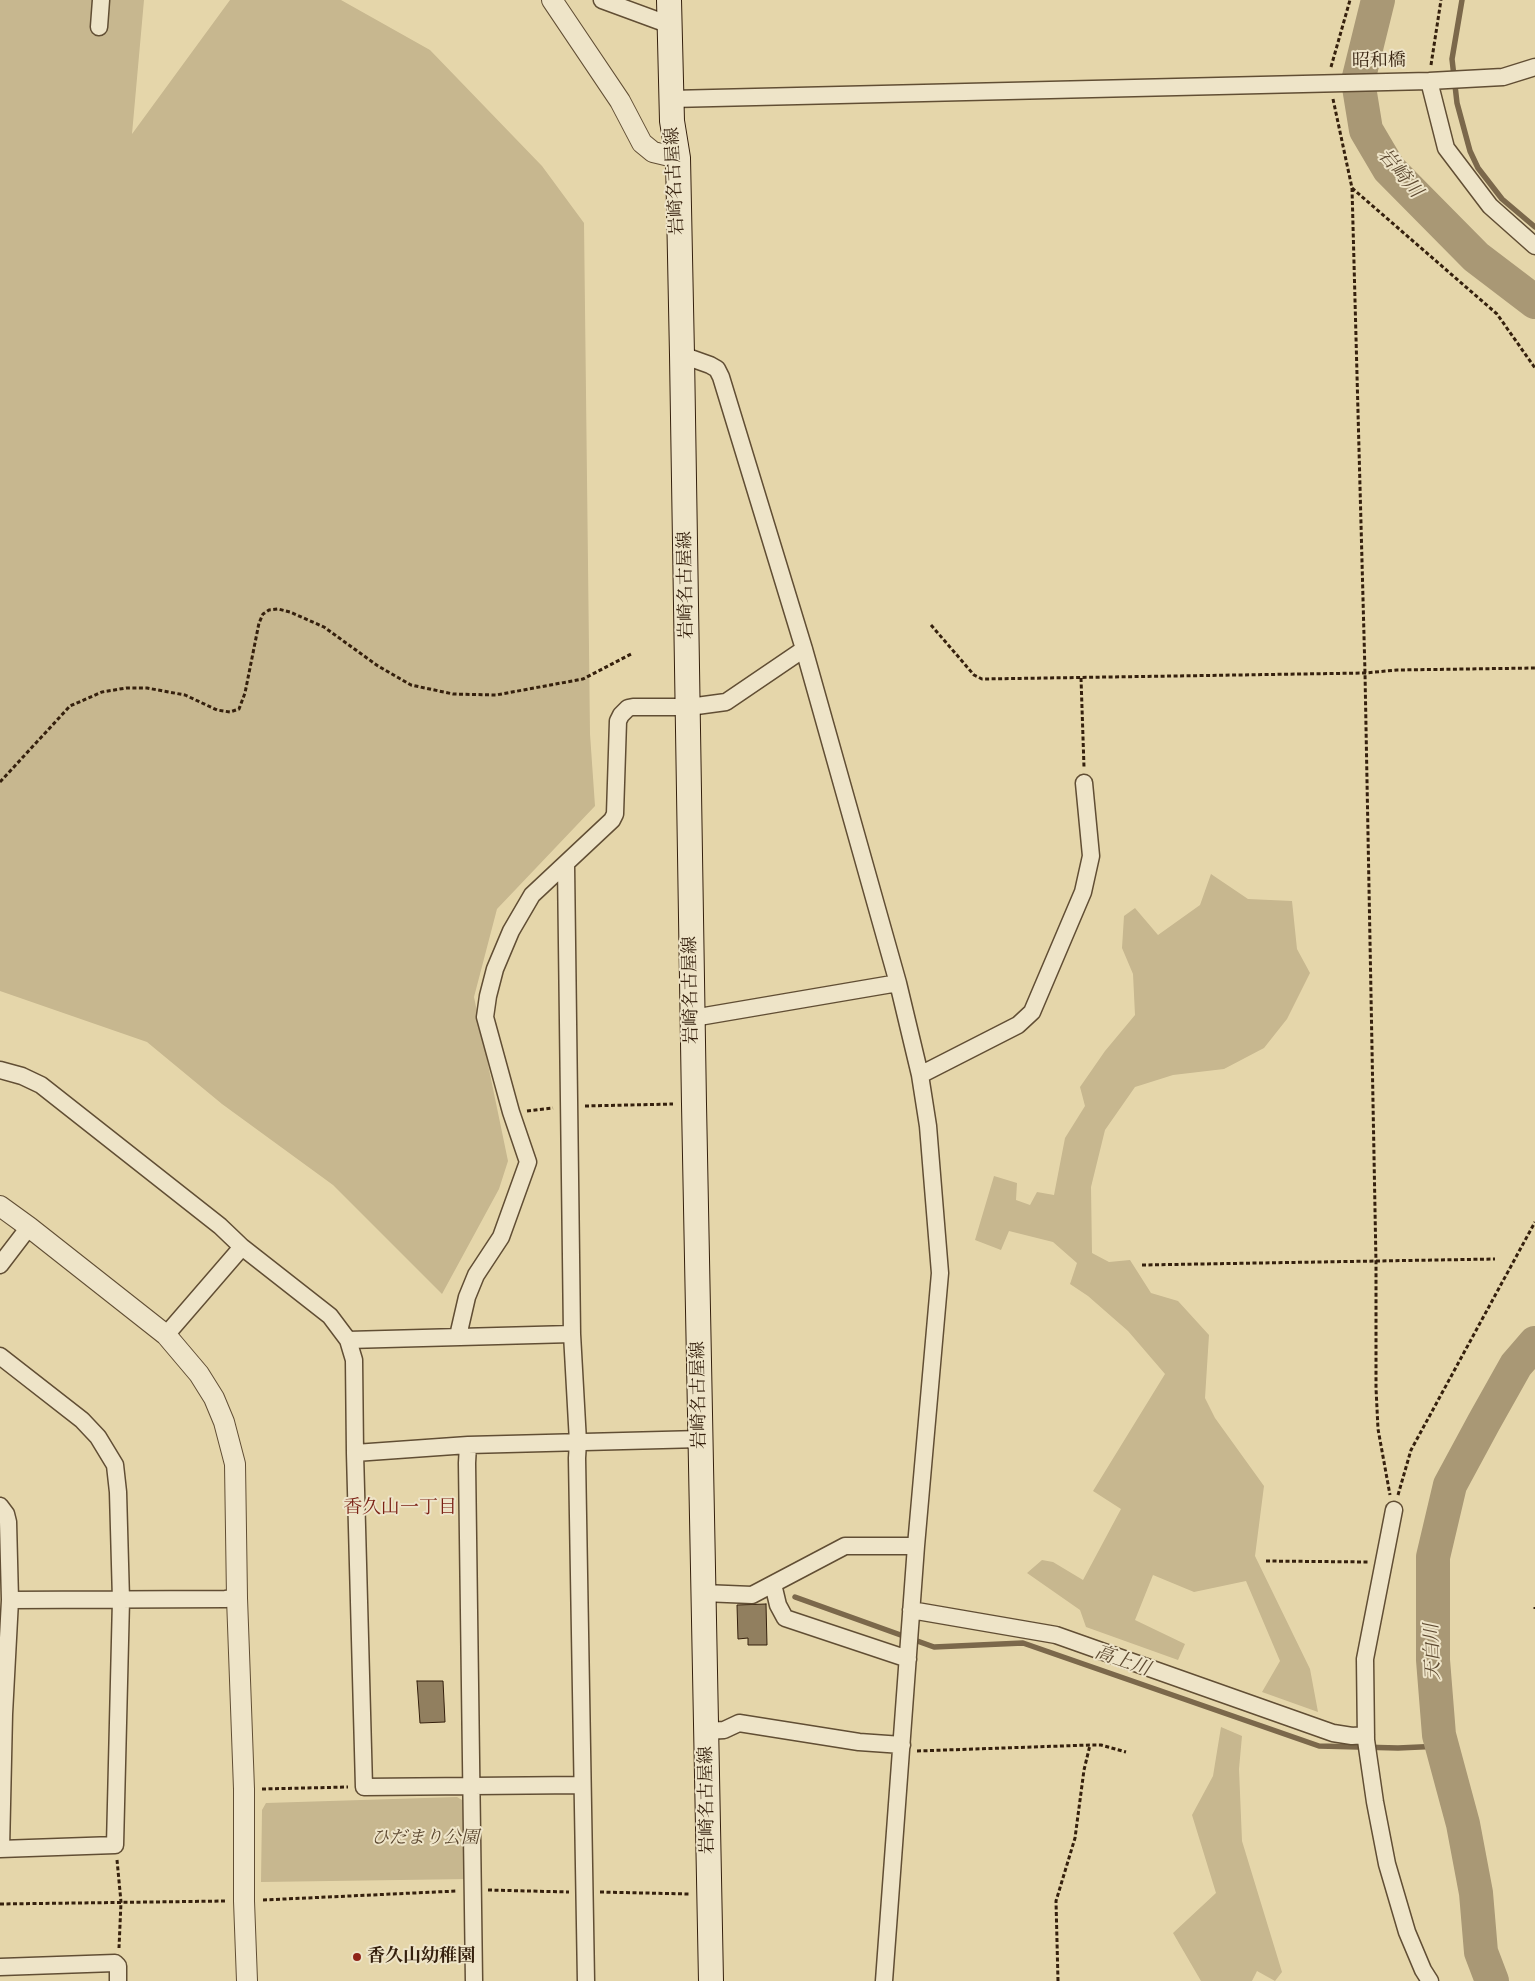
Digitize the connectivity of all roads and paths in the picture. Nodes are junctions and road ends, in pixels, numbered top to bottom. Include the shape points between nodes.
1 (101, 0) edge
2 (552, 0) edge
3 (602, 0) edge
4 (669, 0) edge
5 (1350, 0) edge
6 (1441, 0) edge
7 (670, 25) junction
8 (99, 27) dead end
9 (1535, 67) edge
10 (1429, 81) junction
11 (1330, 83) junction
12 (671, 99) junction
13 (678, 158) junction
14 (1352, 188) junction
15 (1535, 246) edge
16 (682, 355) junction
17 (1535, 368) edge
18 (931, 625) dead end
19 (804, 648) junction
20 (633, 653) dead end
21 (1535, 668) edge
22 (1365, 673) junction
23 (1081, 678) junction
24 (689, 706) junction
25 (0, 782) edge
26 (1084, 783) joint
27 (566, 865) junction
28 (898, 983) junction
29 (693, 1018) junction
30 (0, 1070) edge
31 (920, 1075) junction
32 (694, 1104) junction
33 (570, 1106) junction
34 (511, 1112) junction
35 (0, 1206) edge
36 (1535, 1222) edge
37 (29, 1226) junction
38 (242, 1247) junction
39 (1495, 1259) dead end
40 (1376, 1263) junction
41 (0, 1265) edge
42 (1142, 1265) dead end
43 (166, 1334) junction
44 (572, 1334) junction
45 (458, 1336) junction
46 (348, 1340) junction
47 (0, 1356) edge
48 (701, 1440) junction
49 (578, 1442) junction
50 (468, 1445) junction
51 (355, 1453) junction
52 (0, 1506) edge
53 (1394, 1510) junction
54 (916, 1546) junction
55 (1266, 1561) dead end
56 (1384, 1564) junction
57 (772, 1584) junction
58 (704, 1593) junction
59 (237, 1598) junction
60 (10, 1600) junction
61 (121, 1600) junction
62 (911, 1610) junction
63 (909, 1645) junction
64 (706, 1730) junction
65 (1366, 1737) junction
66 (1090, 1745) junction
67 (901, 1748) junction
68 (1126, 1752) dead end
69 (582, 1785) junction
70 (472, 1786) junction
71 (364, 1787) junction
72 (244, 1789) junction
73 (115, 1845) junction
74 (0, 1849) edge
75 (474, 1890) junction
76 (585, 1892) junction
77 (709, 1894) junction
78 (244, 1901) junction
79 (121, 1902) junction
80 (0, 1904) edge
81 (115, 1963) junction
82 (0, 1967) edge
83 (118, 1981) edge
84 (247, 1981) edge
85 (474, 1981) edge
86 (586, 1981) edge
87 (711, 1981) edge
88 (884, 1981) edge
89 (1058, 1981) edge
90 (1430, 1981) edge

1 - 8 street
2 - 13 street via 620,101 642,143 653,152
3 - 7 street
4 - 7 main road, 岩崎名古屋線
5 - 11 path via 1328,74
6 - 10 path
7 - 12 main road, 岩崎名古屋線
9 - 10 street, 昭和橋 via 1503,77
10 - 11 street, 昭和橋
10 - 15 street via 1446,148 1490,206
11 - 12 street, 昭和橋
11 - 14 path
12 - 13 main road, 岩崎名古屋線
13 - 16 main road, 岩崎名古屋線
14 - 17 path via 1497,314
14 - 22 path
16 - 19 street via 710,365 721,377
16 - 24 main road, 岩崎名古屋線
18 - 23 path via 969,669 982,679
19 - 24 street via 733,699
19 - 28 street
20 - 25 path via 583,679 496,695 453,694 411,685 324,627 290,612 269,610 259,623 239,709 230,712 217,710 185,695 147,688 102,692 70,706
21 - 22 path
22 - 23 path
22 - 40 path
23 - 26 path
24 - 27 street via 633,707 621,715 618,721 616,814
24 - 29 main road, 岩崎名古屋線
26 - 31 street via 1091,856 1083,892 1032,1012 1018,1025
27 - 33 street
27 - 34 street via 532,895 512,931 488,996 485,1017
28 - 29 street
28 - 31 street
29 - 32 main road, 岩崎名古屋線
30 - 38 street via 41,1085 220,1226
31 - 54 street via 928,1126 940,1273
32 - 33 path
32 - 48 main road, 岩崎名古屋線
33 - 34 path
33 - 44 street
34 - 45 street via 528,1162 526,1172 501,1237 476,1275
35 - 37 street
36 - 53 path via 1411,1450
37 - 41 street
37 - 43 street
38 - 43 street
38 - 46 street via 330,1316
39 - 40 path
40 - 42 path
40 - 53 path via 1378,1429
43 - 59 street via 200,1374 214,1398 231,1446 235,1464
44 - 45 street
44 - 49 street
45 - 46 street
46 - 51 street via 354,1360
47 - 61 street via 82,1420 98,1437 115,1465
48 - 49 street
48 - 58 main road, 岩崎名古屋線
49 - 50 street
49 - 69 street
50 - 51 street
50 - 70 street
51 - 71 street
52 - 60 street via 8,1522
53 - 56 street
54 - 57 street via 846,1546
54 - 62 street
55 - 56 path
56 - 65 street via 1365,1659
57 - 58 street via 752,1595
57 - 63 street via 785,1618
58 - 64 main road, 岩崎名古屋線
59 - 61 street
59 - 72 street
60 - 61 street
60 - 74 street
61 - 73 street
62 - 63 street
62 - 65 street via 1056,1635 1333,1733
63 - 67 street
64 - 67 street via 724,1730 739,1723
64 - 77 main road, 岩崎名古屋線
65 - 90 street via 1388,1864 1408,1932
66 - 67 path
66 - 68 path
66 - 89 path via 1075,1838 1056,1902
67 - 88 street
69 - 70 street
69 - 76 street
70 - 71 street
70 - 75 street
71 - 72 path
72 - 78 street
73 - 74 street
73 - 79 path
75 - 76 path
75 - 78 path
75 - 85 street
76 - 77 path
76 - 86 street
77 - 87 main road, 岩崎名古屋線
78 - 79 path
78 - 84 street
79 - 80 path
79 - 81 path via 119,1953
81 - 82 street
81 - 83 street

